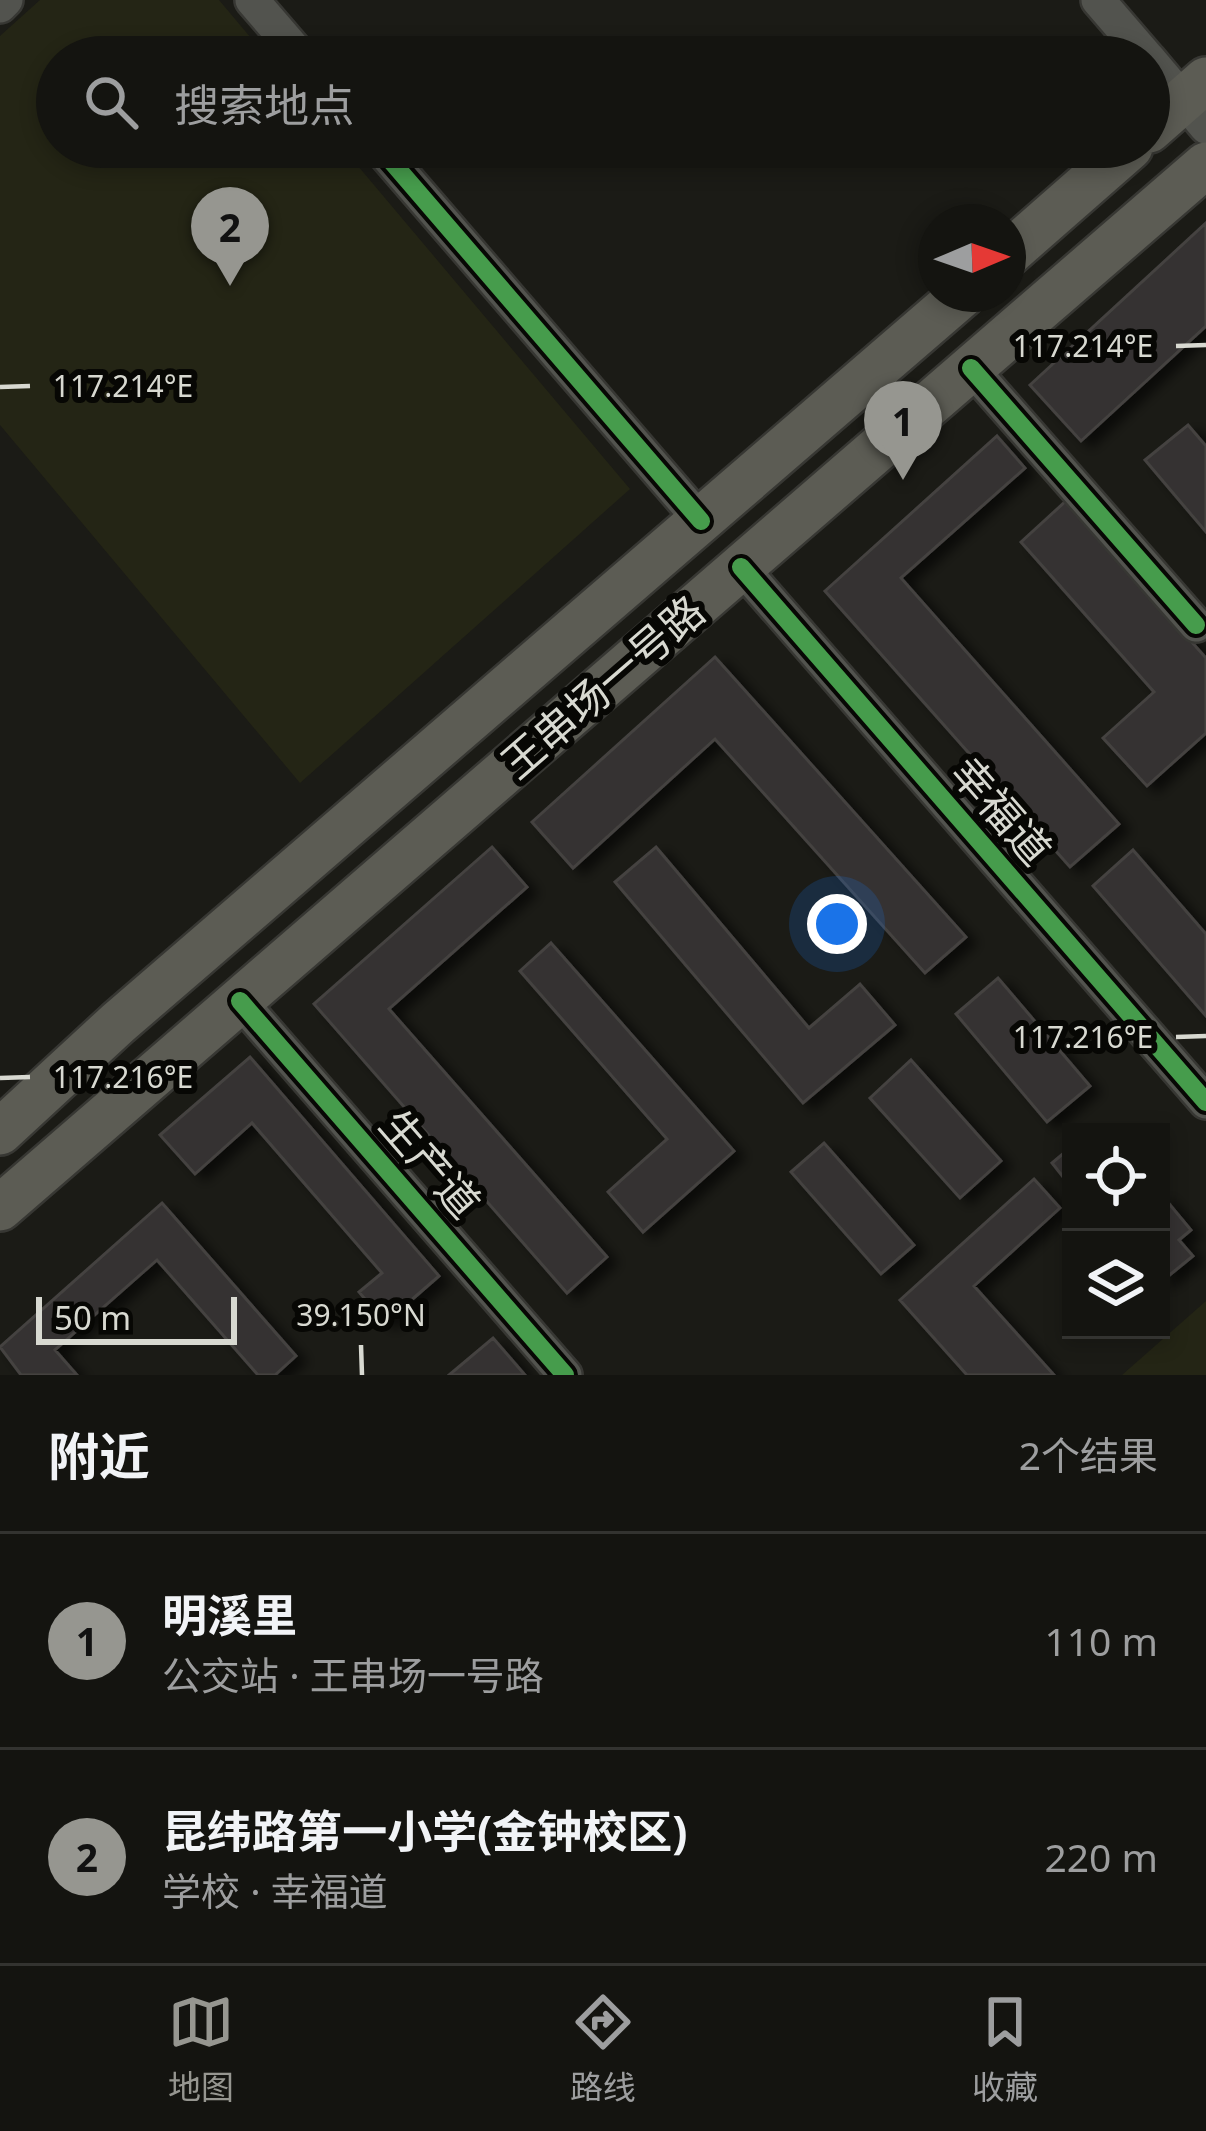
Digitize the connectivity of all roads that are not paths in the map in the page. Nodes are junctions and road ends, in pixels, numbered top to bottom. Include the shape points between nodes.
1 (252, 0) edge
2 (1098, 0) edge
3 (284, 36) edge
4 (1129, 36) edge
5 (1170, 77) edge
6 (1198, 102) edge
7 (1170, 118) edge
8 (1206, 164) edge
9 (397, 168) edge
10 (1106, 168) edge
11 (1026, 238) edge
12 (942, 312) edge
13 (971, 368) junction
14 (701, 521) junction
15 (741, 567) junction
16 (1196, 625) dead end
17 (240, 1001) junction
18 (1206, 1102) edge
19 (0, 1132) edge
20 (0, 1208) edge
21 (565, 1375) edge

1 - 3 street
2 - 4 street
5 - 6 street
6 - 7 main road
8 - 13 main road, 王串场一号路
9 - 14 street
10 - 11 main road
12 - 14 main road, 王串场一号路
13 - 15 main road, 王串场一号路
13 - 16 street
14 - 19 main road, 王串场一号路
15 - 17 main road, 王串场一号路
15 - 18 street, 幸福道
17 - 20 main road, 王串场一号路
17 - 21 street, 生产道

